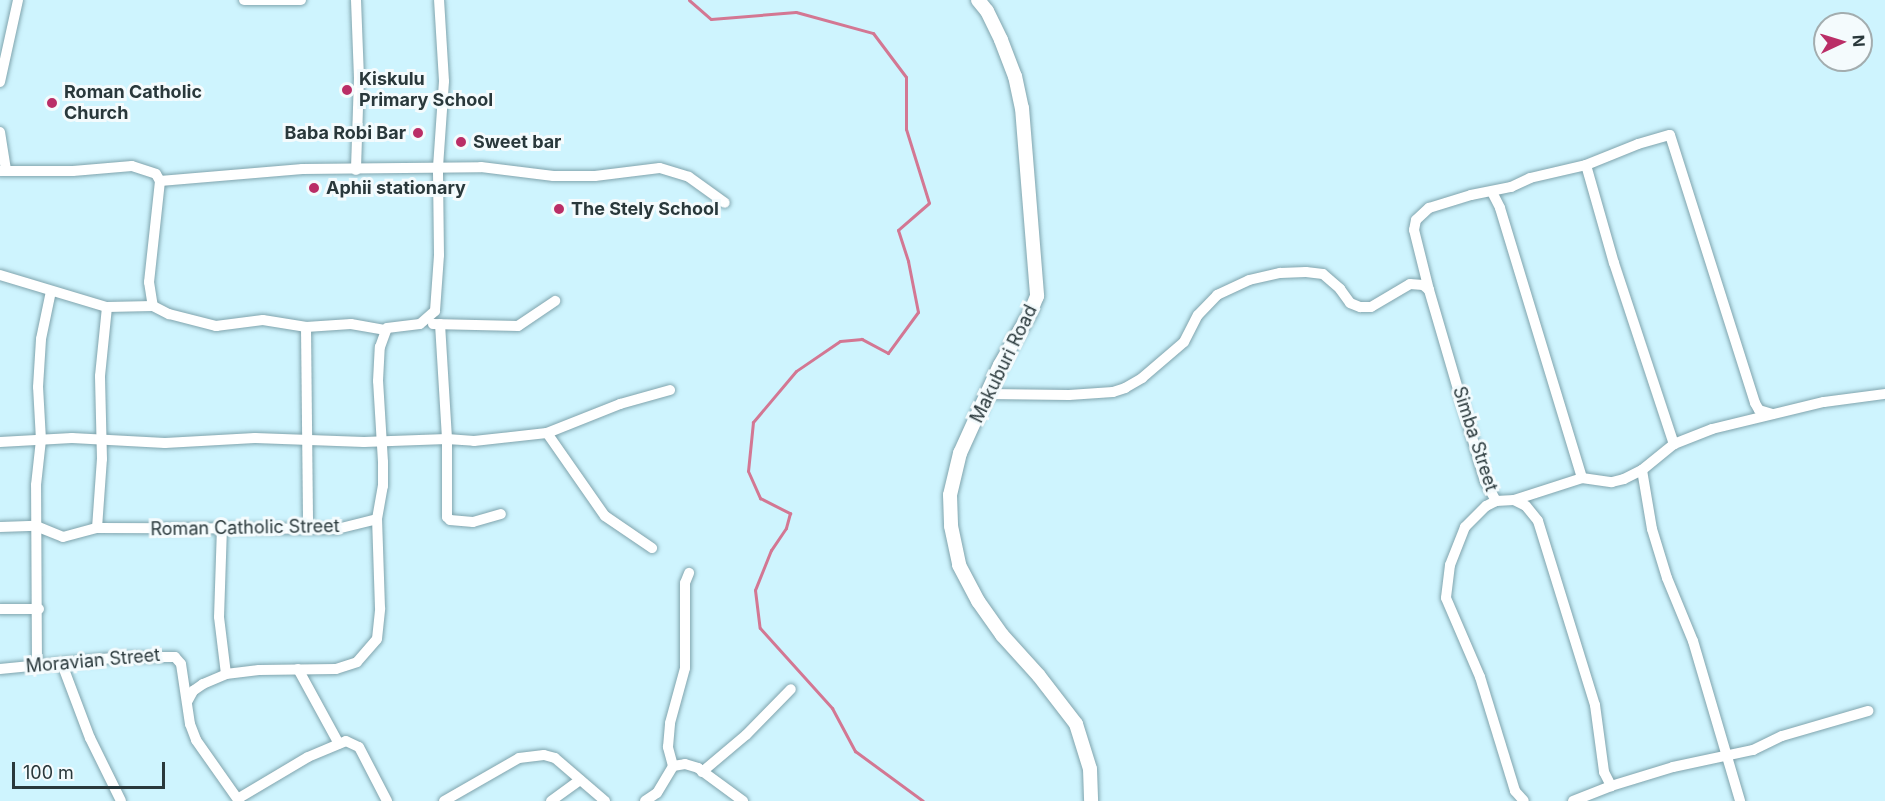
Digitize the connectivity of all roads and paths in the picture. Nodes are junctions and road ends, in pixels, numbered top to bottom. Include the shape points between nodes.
1 (18, 0) edge
2 (244, 0) edge
3 (250, 0) edge
4 (301, 0) edge
5 (356, 0) edge
6 (439, 0) edge
7 (978, 0) edge
8 (0, 82) edge
9 (0, 132) edge
10 (1586, 165) junction
11 (438, 167) junction
12 (356, 170) junction
13 (3, 171) edge
14 (160, 181) junction
15 (1492, 192) junction
16 (724, 203) dead end
17 (0, 274) edge
18 (1429, 290) junction
19 (51, 291) junction
20 (555, 301) dead end
21 (153, 306) junction
22 (107, 308) junction
23 (420, 324) junction
24 (440, 324) junction
25 (306, 327) junction
26 (384, 330) junction
27 (670, 390) dead end
28 (988, 394) junction
29 (1885, 394) edge
30 (1775, 414) junction
31 (547, 434) junction
32 (447, 439) junction
33 (41, 440) junction
34 (102, 440) junction
35 (308, 441) junction
36 (0, 442) edge
37 (381, 442) junction
38 (1674, 444) junction
39 (1642, 470) junction
40 (1582, 478) junction
41 (1514, 500) junction
42 (1496, 501) junction
43 (501, 514) dead end
44 (377, 519) junction
45 (36, 526) junction
46 (0, 527) edge
47 (222, 527) junction
48 (308, 527) junction
49 (97, 528) junction
50 (652, 548) dead end
51 (689, 573) dead end
52 (0, 609) edge
53 (39, 609) junction
54 (62, 664) junction
55 (37, 666) junction
56 (0, 669) edge
57 (298, 669) junction
58 (226, 674) junction
59 (791, 689) dead end
60 (187, 702) junction
61 (1868, 711) dead end
62 (339, 744) junction
63 (1727, 755) junction
64 (673, 766) junction
65 (702, 771) junction
66 (580, 780) junction
67 (1611, 786) junction
68 (243, 799) edge
69 (121, 801) edge
70 (387, 801) edge
71 (444, 801) edge
72 (551, 801) edge
73 (605, 801) edge
74 (645, 801) edge
75 (743, 801) edge
76 (1091, 801) edge
77 (1524, 801) edge
78 (1573, 801) edge
79 (1740, 801) edge

1 - 8 street
2 - 3 street
3 - 4 street
5 - 12 street
6 - 11 street via 444,81
7 - 28 street, Makuburi Road via 1001,40 1022,108 1037,296
9 - 13 street
10 - 15 street
10 - 30 street via 1670,135 1755,403 1765,413
10 - 38 street
11 - 12 street
11 - 16 street via 481,167 553,176 595,176 660,168 689,177
11 - 23 street via 440,255 435,311
12 - 14 street via 266,171
13 - 14 street via 132,166 151,171
14 - 21 street via 149,282
15 - 18 street, Simba Street via 1429,208 1416,220 1414,230
15 - 40 street
17 - 19 street
18 - 28 street via 1410,284 1371,307 1360,307 1350,303 1323,274 1280,273 1250,280 1216,295 1204,307 1184,342 1133,385 1113,392
18 - 42 street, Simba Street via 1485,481
19 - 22 street
19 - 33 street via 38,387
20 - 24 street via 518,326
21 - 22 street
21 - 25 street via 216,326 264,320
22 - 34 street via 100,376
23 - 24 street
23 - 26 street
24 - 32 street
25 - 26 street via 351,324
25 - 35 street
26 - 37 street via 378,364
27 - 31 street via 620,404
28 - 76 street, Makuburi Road via 960,453 950,495 959,565 1002,635 1076,724 1090,769
29 - 30 street, Simba Street via 1824,402
30 - 38 street, Simba Street via 1712,429
31 - 32 street via 474,441
31 - 50 street via 605,516
32 - 37 street
32 - 43 street via 448,519 473,522
33 - 34 street
33 - 36 street
33 - 45 street
34 - 35 street
34 - 49 street
35 - 37 street
35 - 48 street
37 - 44 street via 383,486
38 - 39 street, Simba Street
39 - 40 street, Simba Street via 1612,482
39 - 63 street via 1652,529 1693,640
40 - 41 street, Simba Street
41 - 42 street, Simba Street
41 - 67 street via 1526,506 1538,521 1595,705 1604,772
42 - 77 street via 1465,527 1450,565 1446,598 1480,677 1515,791
44 - 48 street, Roman Catholic Street via 337,529
44 - 57 street via 377,639 357,662 336,669
45 - 46 street
45 - 49 street, Roman Catholic Street via 63,537
45 - 53 street
47 - 48 street, Roman Catholic Street
47 - 49 street, Roman Catholic Street
47 - 58 street via 219,617
51 - 64 street via 685,583 685,668 670,723 668,747
52 - 53 street
53 - 55 street
54 - 55 street, Moravian Street
54 - 60 street, Moravian Street via 169,655 181,664
54 - 69 street via 90,738
55 - 56 street, Moravian Street
57 - 58 street
57 - 62 street
58 - 60 street via 202,684
59 - 65 street via 746,735
60 - 68 street, Moravian Street via 196,740
61 - 63 street
62 - 68 street via 299,762
62 - 70 street via 346,741 359,747
63 - 67 street
63 - 79 street
64 - 65 street via 691,765
64 - 74 street via 657,793
65 - 75 street
66 - 71 street via 555,758 531,755
66 - 72 street
66 - 73 street
67 - 78 street

